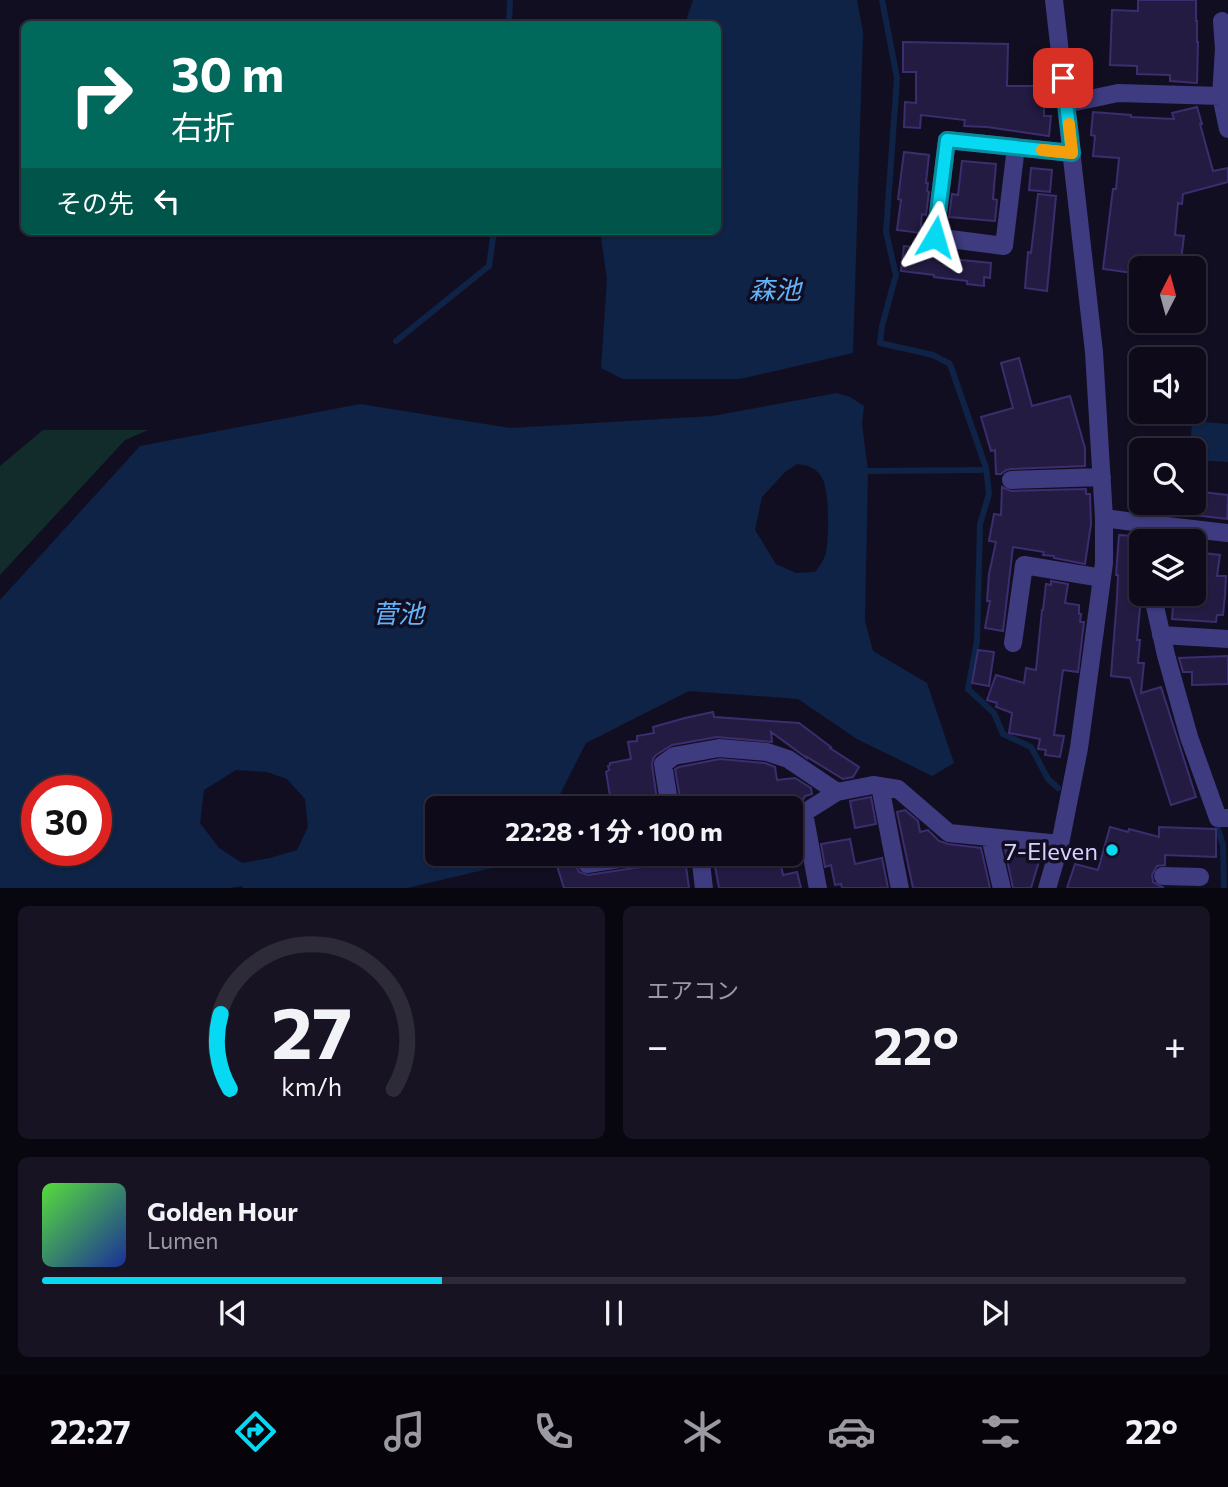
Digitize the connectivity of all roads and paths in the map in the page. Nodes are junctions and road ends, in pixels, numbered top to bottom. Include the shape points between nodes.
1 (1054, 0) edge
2 (1223, 21) dead end
3 (1221, 96) junction
4 (1066, 104) junction
5 (1228, 130) edge
6 (1016, 147) junction
7 (1072, 153) junction
8 (1102, 477) junction
9 (1011, 480) dead end
10 (1104, 518) junction
11 (1134, 529) edge
12 (1206, 533) edge
13 (1228, 533) edge
14 (1102, 578) junction
15 (1155, 606) edge
16 (1161, 635) junction
17 (1228, 639) edge
18 (1013, 643) dead end
19 (880, 786) junction
20 (837, 792) junction
21 (668, 796) edge
22 (803, 813) edge
23 (1228, 818) edge
24 (803, 837) edge
25 (990, 837) junction
26 (1060, 844) junction
27 (701, 866) edge
28 (1163, 876) dead end
29 (1190, 880) edge
30 (704, 888) edge
31 (818, 888) edge
32 (900, 888) edge
33 (1002, 888) edge
34 (1047, 888) edge

1 - 4 street
2 - 3 street
3 - 4 street via 1118,93
3 - 5 street
4 - 7 street
6 - 6 street via 947,140 935,237 1004,246
6 - 7 street
7 - 8 street via 1094,352
8 - 9 street
8 - 10 street
10 - 11 street
10 - 14 street
12 - 13 street
14 - 18 street via 1024,565
14 - 26 street via 1079,748
15 - 16 street
16 - 17 street
16 - 23 street via 1189,737 1218,818
19 - 20 street
19 - 25 street via 898,789 949,833
19 - 32 street
20 - 21 street via 788,759 767,752 719,748 674,756 663,764
20 - 22 street
24 - 31 street
25 - 26 street
25 - 33 street
26 - 34 street
27 - 30 street
28 - 29 street

